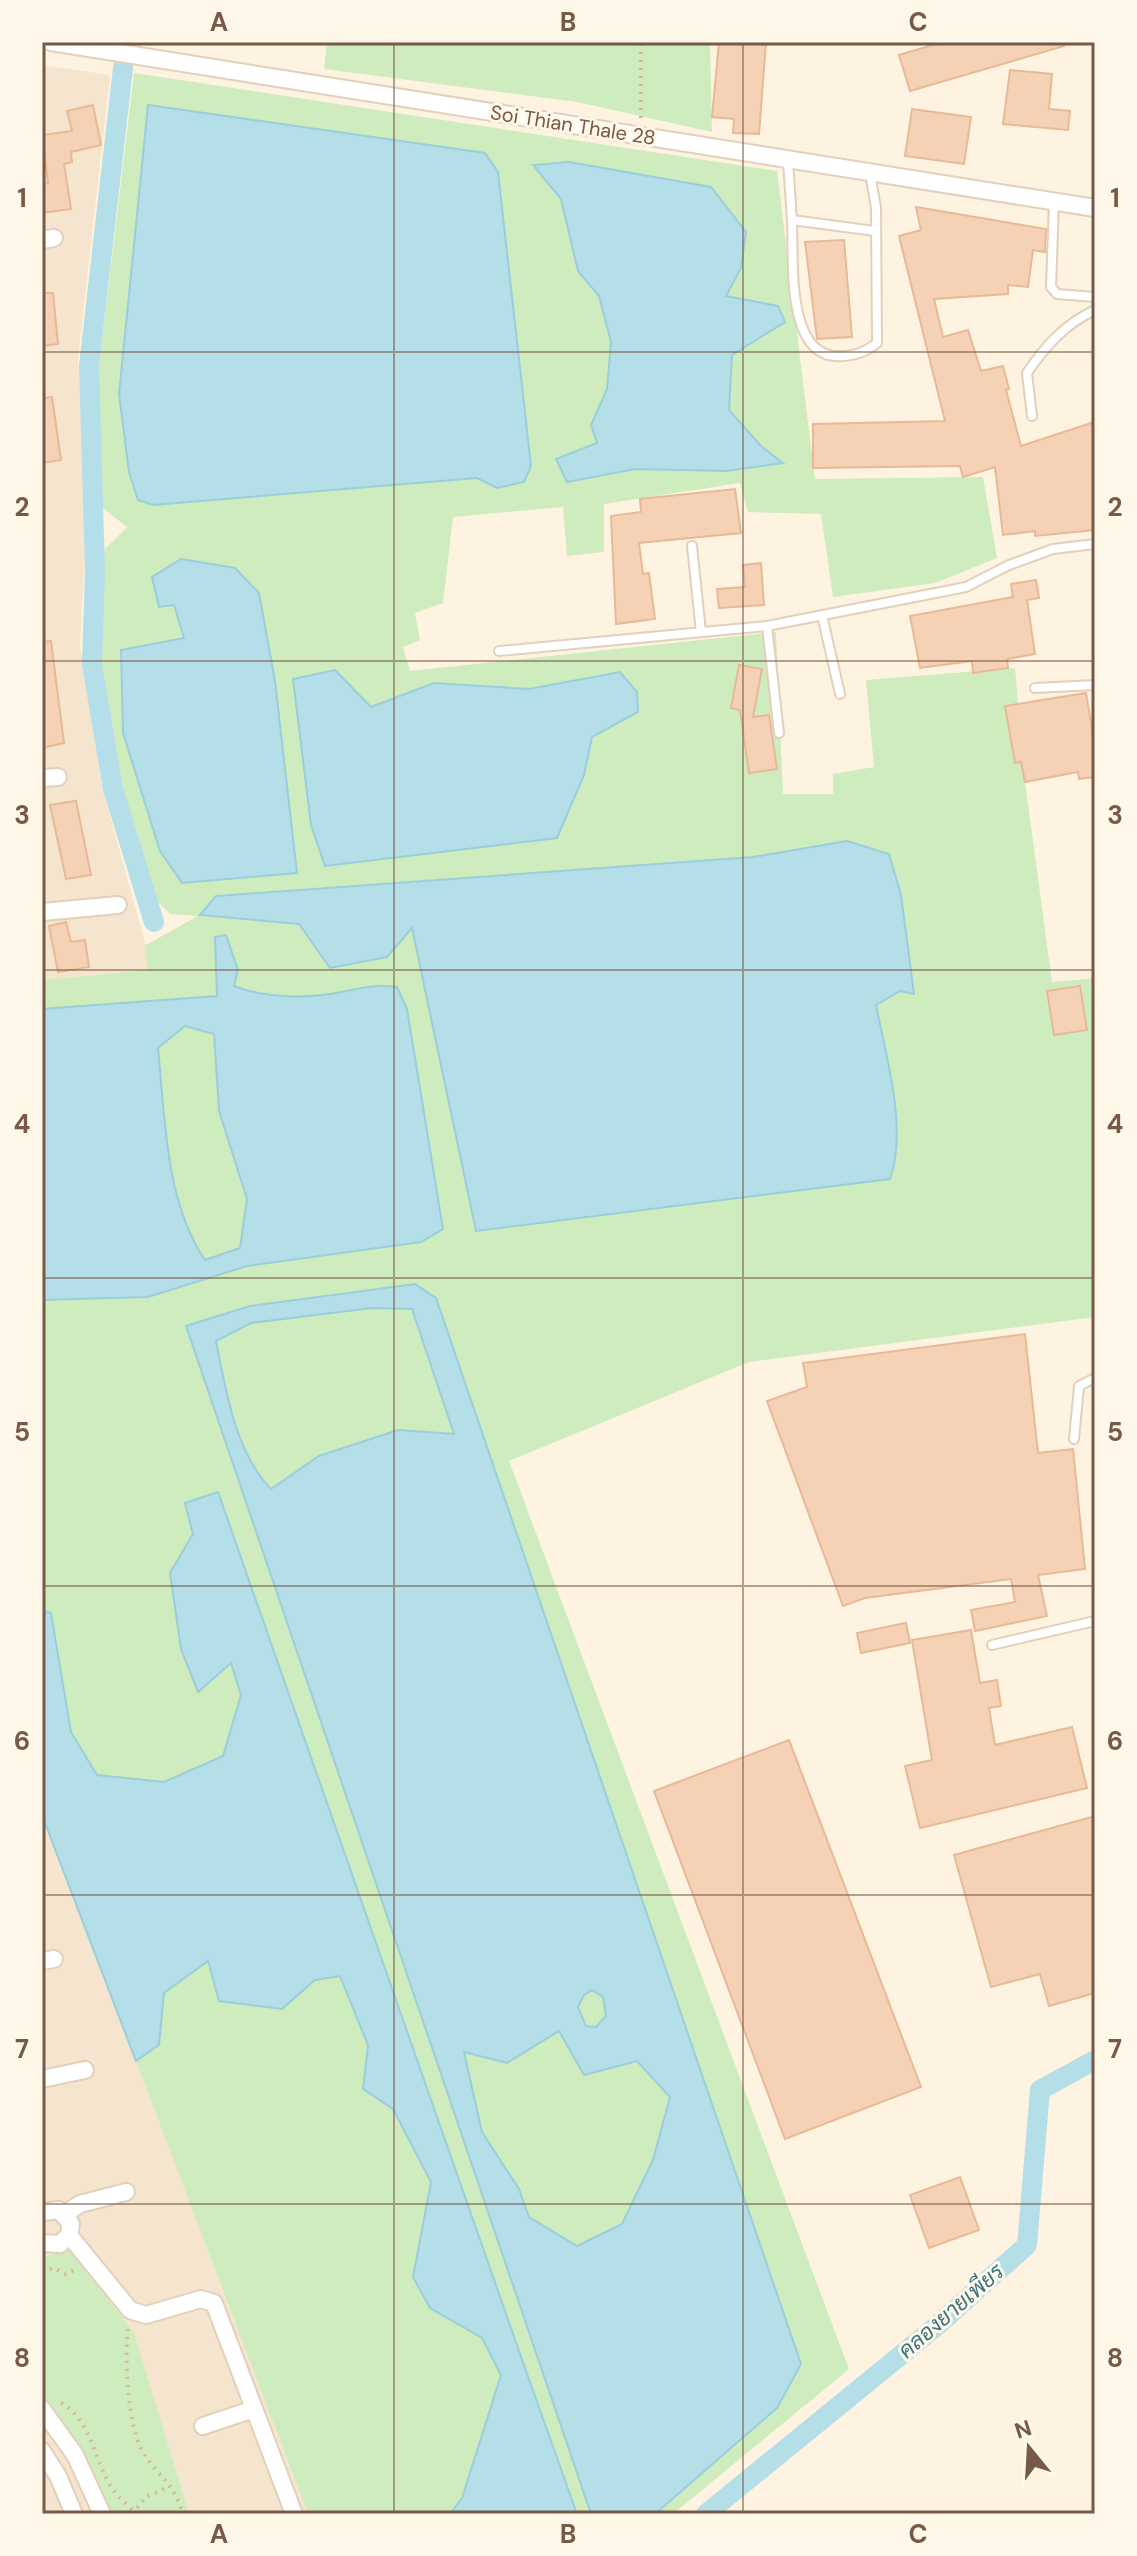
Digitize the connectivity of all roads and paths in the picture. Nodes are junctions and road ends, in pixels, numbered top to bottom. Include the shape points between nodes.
1 (51, 42) edge
2 (641, 42) edge
3 (641, 136) junction
4 (788, 159) junction
5 (870, 173) junction
6 (1054, 202) junction
7 (1095, 208) edge
8 (792, 220) junction
9 (875, 231) junction
10 (1095, 297) edge
11 (1095, 310) edge
12 (1032, 416) dead end
13 (1095, 544) edge
14 (692, 546) dead end
15 (822, 615) junction
16 (767, 626) junction
17 (701, 632) junction
18 (499, 651) dead end
19 (1095, 685) edge
20 (1035, 688) dead end
21 (840, 694) dead end
22 (779, 733) dead end
23 (118, 905) dead end
24 (42, 912) edge
25 (1095, 1378) edge
26 (1074, 1439) dead end
27 (1095, 1621) edge
28 (992, 1645) dead end
29 (85, 2070) dead end
30 (42, 2079) edge
31 (126, 2192) dead end
32 (42, 2212) edge
33 (65, 2214) junction
34 (69, 2235) junction
35 (42, 2243) edge
36 (88, 2258) junction
37 (42, 2271) edge
38 (137, 2312) junction
39 (42, 2409) edge
40 (254, 2409) junction
41 (203, 2426) dead end
42 (68, 2445) junction
43 (42, 2452) edge
44 (172, 2487) junction
45 (74, 2514) edge
46 (102, 2514) edge
47 (132, 2514) edge
48 (183, 2514) edge
49 (294, 2514) edge

1 - 3 street, Soi Thian Thale 28
2 - 3 path
3 - 4 street, Soi Thian Thale 28
4 - 5 street, Soi Thian Thale 28
4 - 8 lane
5 - 6 street, Soi Thian Thale 28
5 - 9 lane
6 - 7 street, Soi Thian Thale 28
6 - 10 lane via 1051,287 1057,294
8 - 9 lane
8 - 9 lane via 795,296 803,332 812,348 830,358 861,355 877,343
11 - 12 lane via 1075,319 1045,346 1027,373
13 - 15 lane via 1053,549 966,587
14 - 17 lane
15 - 16 lane
15 - 21 lane
16 - 17 lane
16 - 22 lane
17 - 18 lane
19 - 20 lane
23 - 24 street
25 - 26 lane via 1079,1386
27 - 28 lane
29 - 30 street
31 - 33 street via 80,2204
32 - 33 street via 54,2209
33 - 34 street via 71,2224
34 - 35 street via 54,2246
34 - 36 street
36 - 37 path via 65,2274 54,2268
36 - 38 street
38 - 40 street via 146,2315 201,2299 214,2303
38 - 44 path via 126,2345 134,2430 149,2462
39 - 42 street
40 - 41 street
40 - 49 street
42 - 43 street
42 - 46 street
43 - 45 street
44 - 47 path, bridge via 147,2496
44 - 48 path

